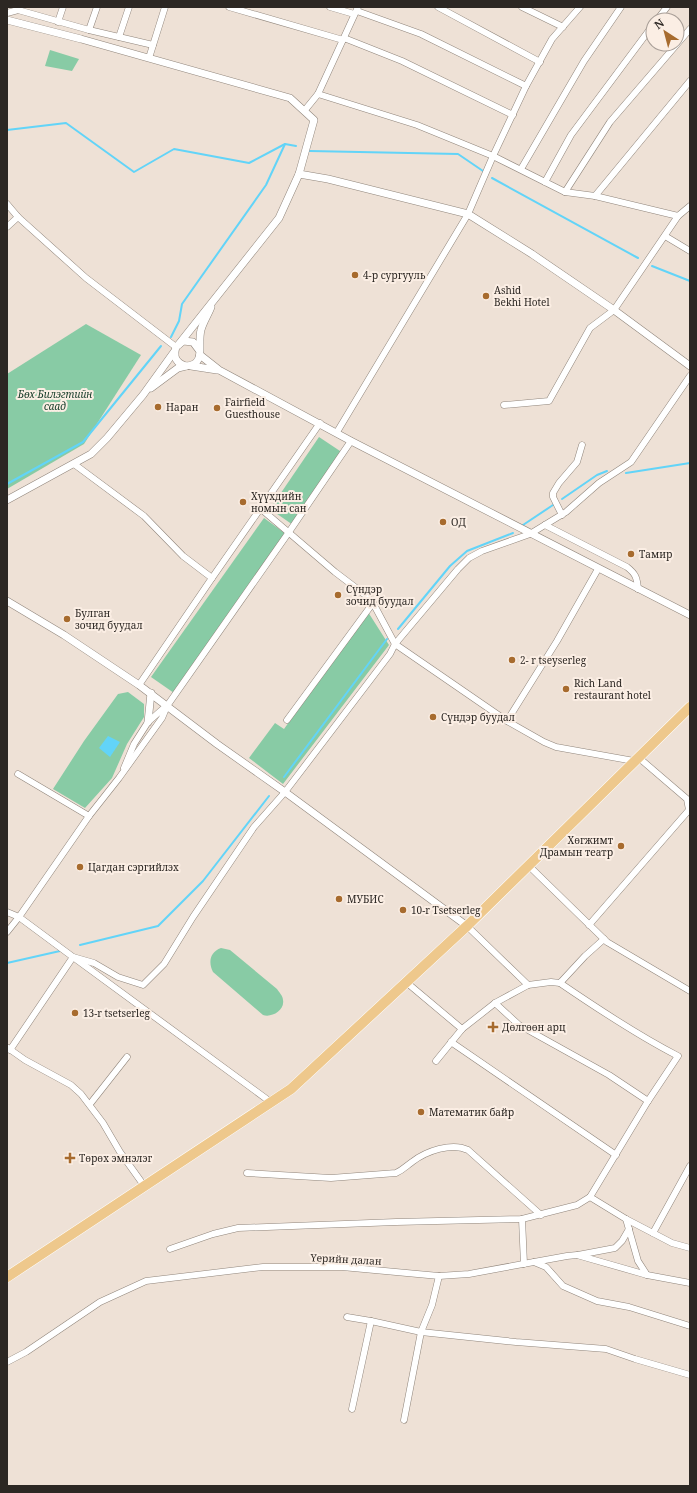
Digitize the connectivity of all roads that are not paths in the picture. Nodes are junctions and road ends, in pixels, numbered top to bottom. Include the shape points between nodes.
1 (63, 7) edge
2 (97, 7) edge
3 (129, 7) edge
4 (165, 7) edge
5 (229, 7) edge
6 (330, 7) edge
7 (438, 7) edge
8 (522, 7) edge
9 (580, 7) edge
10 (621, 7) edge
11 (356, 11) edge
12 (7, 13) edge
13 (7, 20) edge
14 (58, 22) junction
15 (563, 27) junction
16 (690, 29) edge
17 (89, 30) junction
18 (645, 36) edge
19 (119, 37) junction
20 (344, 39) junction
21 (153, 44) junction
22 (149, 58) junction
23 (540, 62) junction
24 (690, 81) edge
25 (526, 86) junction
26 (318, 94) junction
27 (305, 110) junction
28 (513, 115) junction
29 (493, 156) junction
30 (520, 170) junction
31 (299, 174) junction
32 (545, 182) junction
33 (565, 192) junction
34 (595, 196) junction
35 (7, 204) edge
36 (690, 206) edge
37 (468, 214) junction
38 (18, 216) junction
39 (678, 216) junction
40 (7, 227) edge
41 (665, 236) junction
42 (690, 251) edge
43 (214, 300) junction
44 (614, 310) junction
45 (176, 348) junction
46 (200, 352) junction
47 (188, 366) junction
48 (690, 366) edge
49 (219, 370) junction
50 (690, 376) edge
51 (143, 395) junction
52 (504, 405) dead end
53 (320, 424) junction
54 (337, 432) junction
55 (351, 441) junction
56 (582, 446) dead end
57 (74, 464) junction
58 (7, 500) edge
59 (260, 508) junction
60 (562, 515) junction
61 (545, 525) junction
62 (289, 532) junction
63 (530, 534) junction
64 (598, 569) junction
65 (212, 578) junction
66 (638, 589) junction
67 (7, 601) edge
68 (373, 603) junction
69 (690, 615) edge
70 (395, 644) junction
71 (139, 685) junction
72 (151, 693) junction
73 (167, 706) junction
74 (690, 707) edge
75 (287, 720) dead end
76 (507, 721) junction
77 (148, 722) junction
78 (636, 759) junction
79 (18, 774) dead end
80 (120, 778) junction
81 (286, 792) junction
82 (89, 816) junction
83 (528, 865) junction
84 (7, 912) edge
85 (19, 917) junction
86 (589, 925) junction
87 (467, 926) junction
88 (7, 932) edge
89 (604, 939) junction
90 (73, 957) junction
91 (406, 982) junction
92 (560, 983) junction
93 (528, 985) junction
94 (690, 991) edge
95 (496, 1003) junction
96 (462, 1029) junction
97 (452, 1042) junction
98 (9, 1049) edge
99 (127, 1057) dead end
100 (436, 1061) dead end
101 (648, 1101) junction
102 (272, 1103) junction
103 (90, 1104) junction
104 (616, 1155) junction
105 (690, 1166) edge
106 (247, 1173) dead end
107 (145, 1186) junction
108 (590, 1197) junction
109 (541, 1214) junction
110 (522, 1219) junction
111 (626, 1219) junction
112 (628, 1229) junction
113 (653, 1233) junction
114 (690, 1248) edge
115 (170, 1249) dead end
116 (577, 1255) junction
117 (534, 1262) junction
118 (524, 1264) junction
119 (646, 1275) junction
120 (439, 1276) junction
121 (7, 1277) edge
122 (690, 1283) edge
123 (347, 1317) dead end
124 (371, 1321) junction
125 (690, 1326) edge
126 (421, 1332) junction
127 (7, 1362) edge
128 (690, 1375) edge
129 (352, 1409) dead end
130 (404, 1420) dead end

1 - 14 street
2 - 17 street
3 - 19 street
4 - 21 street
5 - 20 street
6 - 11 street
7 - 23 street
8 - 15 street
9 - 15 street
10 - 30 street via 584,61
11 - 20 street
11 - 25 street via 421,34
12 - 14 street via 18,10
13 - 22 street
14 - 17 street
15 - 23 street via 552,39
16 - 33 street via 610,122
17 - 19 street
18 - 32 street via 571,136
19 - 21 street
20 - 26 street
20 - 28 street via 402,61
21 - 22 street
22 - 27 street via 290,98
23 - 25 street
24 - 34 street
25 - 28 street
26 - 27 street
26 - 29 street via 417,125
27 - 31 street via 314,120
28 - 29 street
29 - 30 street
29 - 37 street
30 - 32 street
31 - 37 street via 328,178
31 - 43 street via 279,218
32 - 33 street
33 - 34 street
34 - 39 street
35 - 38 street
36 - 39 street
37 - 44 street
37 - 54 street
38 - 40 street
38 - 45 street via 86,278
39 - 41 street
41 - 42 street
41 - 44 street
43 - 45 street
43 - 46 street via 201,331
44 - 48 street
44 - 52 street via 590,328 550,401
45 - 46 street via 188,341 197,345
45 - 47 street via 177,362
45 - 51 street
46 - 47 street via 195,364
46 - 49 street
47 - 49 street
47 - 51 street via 178,368
49 - 53 street
50 - 60 street via 631,462 599,483
51 - 57 street via 91,454
53 - 54 street
53 - 59 street
54 - 55 street
55 - 62 street
55 - 63 street
56 - 60 street via 577,462 553,493
57 - 58 street
57 - 65 street via 144,516 183,556
59 - 62 street
59 - 65 street
60 - 61 street
61 - 63 street
61 - 66 street via 627,567 636,576
62 - 68 street
62 - 73 street
63 - 64 street
63 - 70 street via 469,558
64 - 66 street
64 - 76 street
65 - 71 street
66 - 69 street
67 - 71 street
68 - 70 street
68 - 75 street
70 - 76 street
70 - 81 street
71 - 72 street
72 - 73 street
72 - 77 street
73 - 77 street
73 - 80 street via 162,718
73 - 81 street
74 - 78 highway
76 - 78 street via 556,747
77 - 80 street via 134,744
78 - 83 highway
78 - 86 street via 687,799 689,810
79 - 82 street
80 - 82 street
81 - 87 street
81 - 90 street via 254,827 164,964 143,985 118,977 94,963
82 - 85 street
83 - 86 street
83 - 87 highway
84 - 85 street
85 - 88 street
85 - 90 street
86 - 89 street
87 - 91 highway
87 - 93 street
89 - 92 street
89 - 94 street
90 - 98 street
90 - 102 street
91 - 96 street
91 - 102 highway via 291,1089
92 - 93 street
92 - 101 street via 622,1024 678,1056
93 - 95 street
95 - 96 street
95 - 101 street via 519,1025 609,1075
96 - 97 street
97 - 100 street
97 - 104 street
98 - 103 street via 71,1085
99 - 103 street
101 - 104 street
102 - 107 highway
103 - 107 street
104 - 108 street
105 - 113 street
106 - 109 street via 331,1178 396,1173 427,1153 462,1146
107 - 121 highway
108 - 109 street via 577,1205
108 - 111 street
109 - 110 street
110 - 115 street via 238,1228
110 - 118 street
111 - 112 street
111 - 113 street
112 - 116 street, Үерийн далан via 615,1248
112 - 119 street via 638,1261
113 - 114 street via 672,1244
116 - 117 street, Үерийн далан
116 - 119 street
117 - 118 street, Үерийн далан
117 - 125 street via 546,1267 563,1286 597,1301 629,1307
118 - 120 street, Үерийн далан via 469,1274
119 - 122 street
120 - 126 street via 432,1305
120 - 127 street, Үерийн далан via 342,1266 263,1267 146,1281 100,1302
123 - 124 street
124 - 126 street
124 - 129 street
126 - 128 street via 606,1349
126 - 130 street

